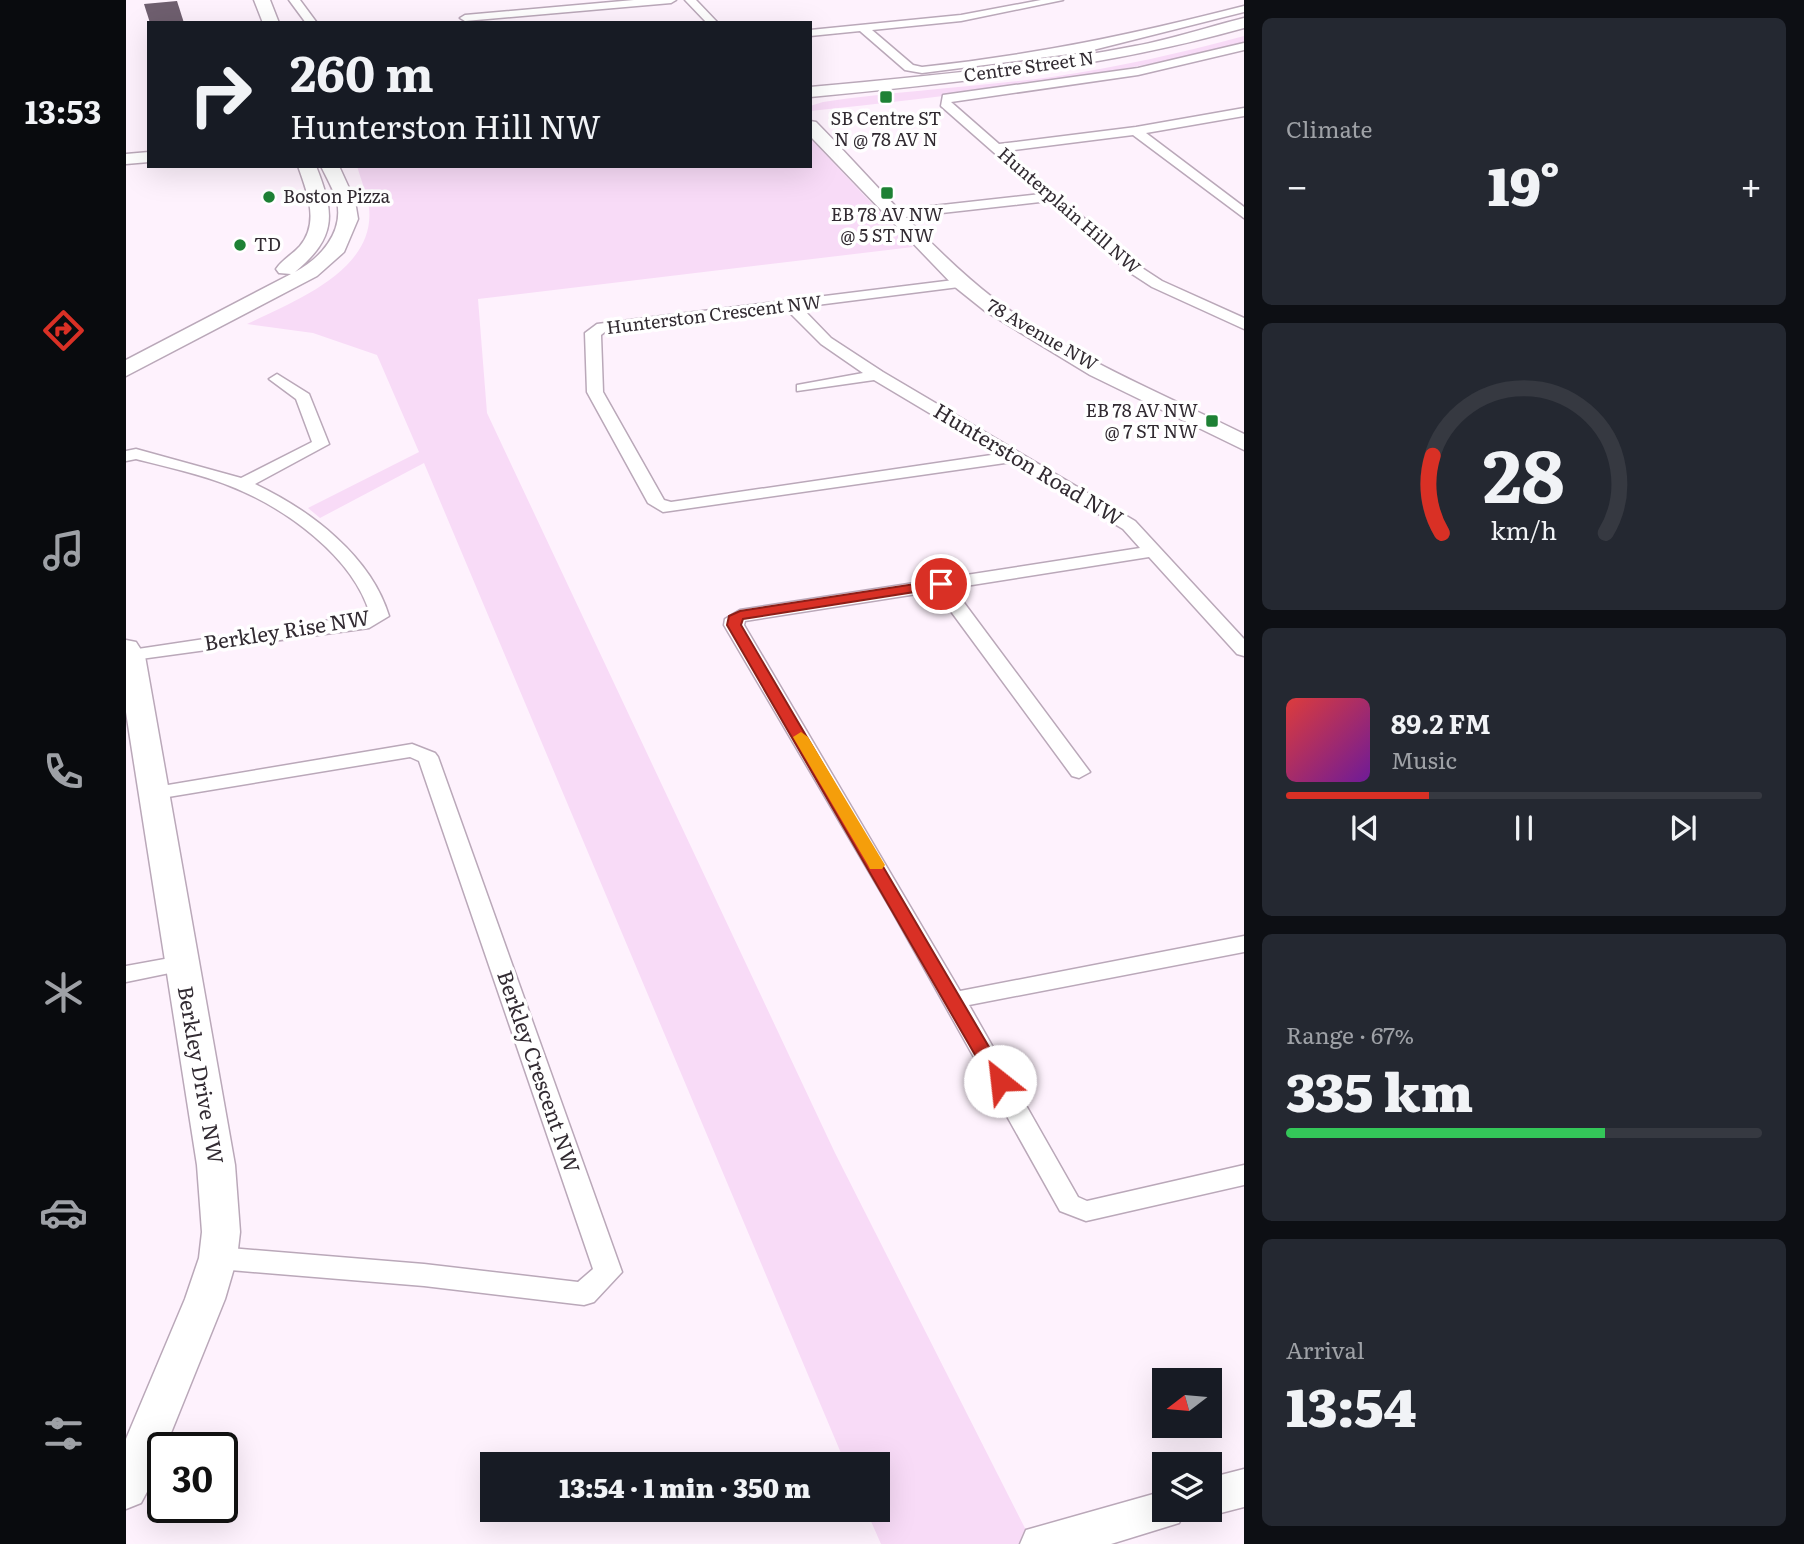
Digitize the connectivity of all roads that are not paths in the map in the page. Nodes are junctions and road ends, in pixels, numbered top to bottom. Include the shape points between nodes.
1 (262, 0) edge
2 (293, 0) edge
3 (671, 0) edge
4 (690, 0) edge
5 (984, 0) edge
6 (1058, 0) edge
7 (554, 5) edge
8 (1244, 9) edge
9 (999, 12) junction
10 (465, 18) dead end
11 (270, 21) edge
12 (310, 21) edge
13 (567, 21) edge
14 (711, 21) edge
15 (1244, 23) edge
16 (863, 28) junction
17 (812, 33) edge
18 (1244, 33) edge
19 (1244, 46) edge
20 (812, 92) edge
21 (812, 100) edge
22 (1244, 111) edge
23 (812, 127) edge
24 (1136, 131) junction
25 (996, 148) junction
26 (147, 157) edge
27 (126, 159) edge
28 (147, 164) edge
29 (126, 166) edge
30 (308, 168) edge
31 (331, 168) edge
32 (1050, 197) junction
33 (897, 214) junction
34 (1244, 215) edge
35 (962, 283) junction
36 (791, 305) junction
37 (1244, 324) edge
38 (126, 352) edge
39 (126, 369) edge
40 (877, 375) junction
41 (277, 379) dead end
42 (803, 388) dead end
43 (1244, 443) edge
44 (126, 456) edge
45 (1014, 457) junction
46 (242, 484) junction
47 (1153, 551) junction
48 (941, 584) junction
49 (1241, 643) edge
50 (128, 652) edge
51 (1079, 772) dead end
52 (156, 793) junction
53 (1244, 944) edge
54 (181, 964) junction
55 (126, 974) edge
56 (954, 1000) junction
57 (1244, 1175) edge
58 (218, 1258) junction
59 (1244, 1488) edge
60 (126, 1490) edge
61 (1222, 1494) edge
62 (1152, 1513) edge
63 (1042, 1544) edge

1 - 11 main road
2 - 12 street
3 - 7 street
4 - 14 street
5 - 9 street
6 - 9 street
7 - 10 street
7 - 13 street
8 - 16 street via 1094,47 922,70 909,68
9 - 16 street
15 - 20 main road, Centre Street N via 1075,62
16 - 17 street
18 - 21 main road, Centre Street N via 1047,75
19 - 25 street, Hunterplain Hill NW via 1110,76 945,100
22 - 24 street
23 - 33 main road, 78 Avenue NW
24 - 25 street
24 - 34 street
25 - 32 street, Hunterplain Hill NW
26 - 27 main road
28 - 29 main road
30 - 38 main road via 322,213 307,251 268,281
31 - 39 main road via 346,201 348,219 337,248 310,272
32 - 33 street
32 - 37 street, Hunterplain Hill NW via 1134,269
33 - 35 main road, 78 Avenue NW
35 - 36 street, Hunterston Crescent NW
35 - 43 main road, 78 Avenue NW via 988,305 1078,358
36 - 40 street, Hunterston Road NW via 826,341
36 - 45 street, Hunterston Crescent NW via 602,327 593,333 595,392 660,506
40 - 42 street
40 - 45 street, Hunterston Road NW
41 - 46 street via 303,397 321,444
44 - 46 street, Berkley Rise NW via 136,454
45 - 47 street, Hunterston Road NW via 1129,526
46 - 50 street, Berkley Rise NW via 300,517 351,562 380,616 369,622
47 - 48 street
47 - 49 street, Hunterston Road NW
48 - 51 street
48 - 56 street via 740,616 734,625
50 - 52 main road, Berkley Drive NW
52 - 54 main road, Berkley Drive NW
52 - 58 street, Berkley Crescent NW via 412,750 429,757 608,1272 584,1294
53 - 56 street
54 - 55 street
54 - 58 main road, Berkley Drive NW via 216,1165
56 - 57 street via 1069,1204 1086,1211
58 - 60 main road, Berkley Drive NW
59 - 61 main road
62 - 63 main road

